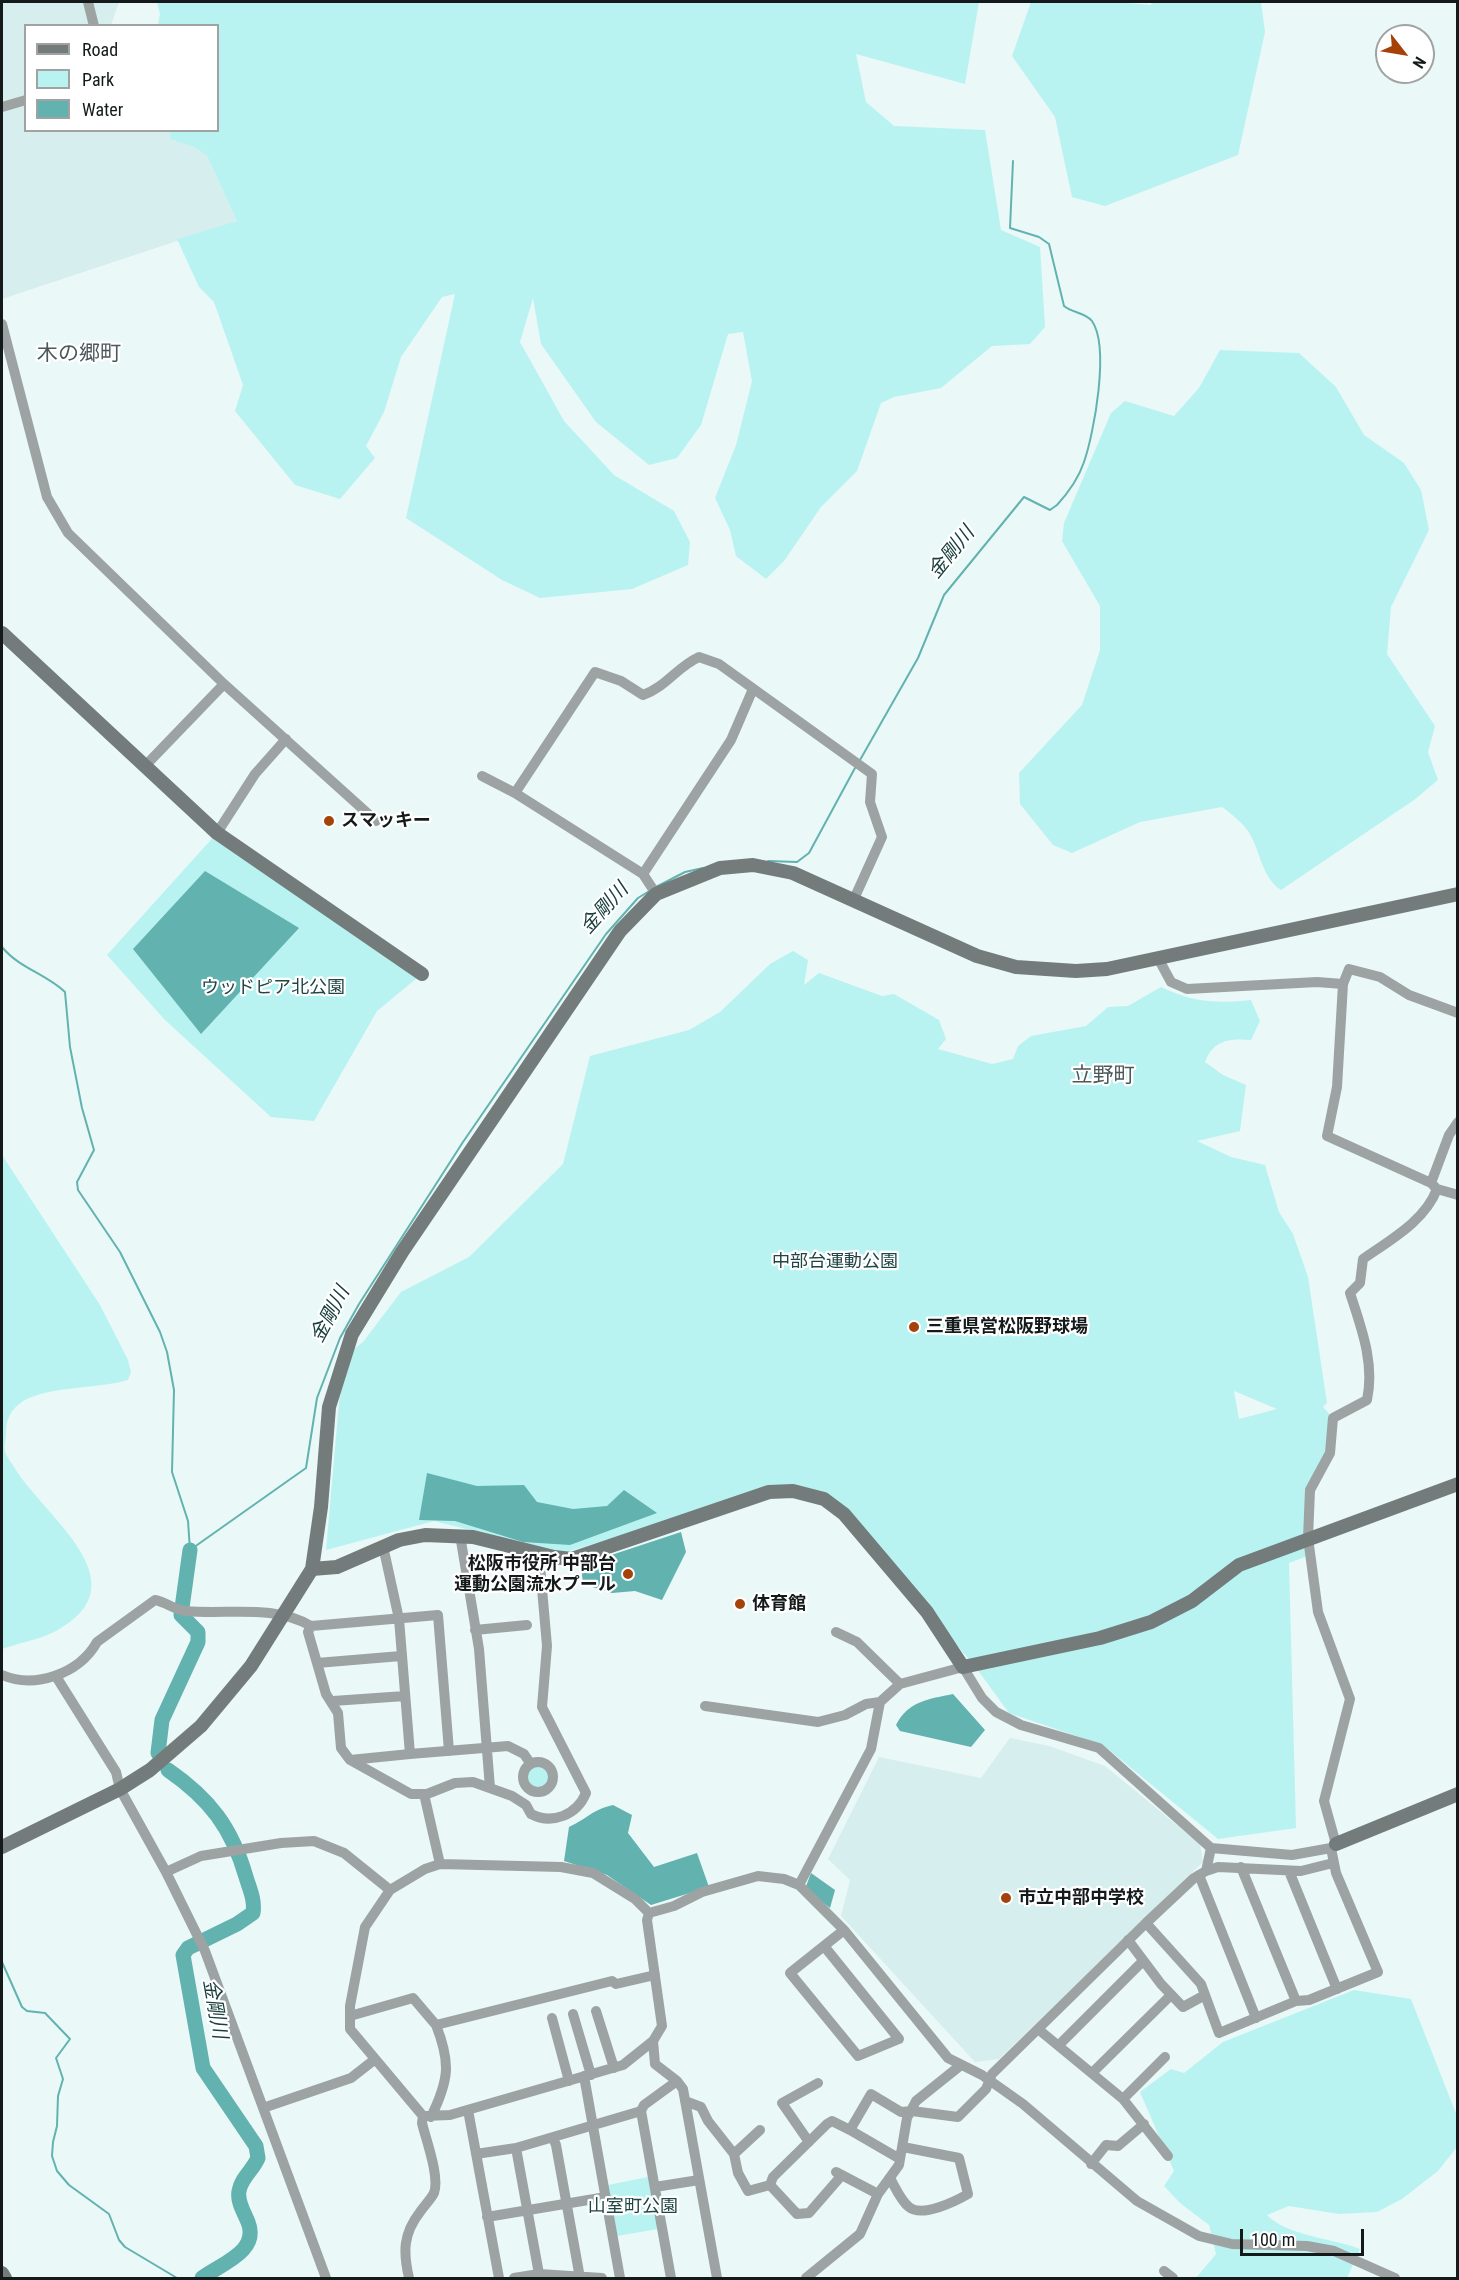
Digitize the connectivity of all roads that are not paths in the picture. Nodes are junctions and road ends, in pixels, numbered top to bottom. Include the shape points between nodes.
1 (88, 2) edge
2 (94, 24) edge
3 (24, 101) edge
4 (2, 107) edge
5 (2, 324) edge
6 (2, 633) edge
7 (224, 684) junction
8 (753, 689) junction
9 (286, 739) junction
10 (145, 766) junction
11 (482, 776) dead end
12 (515, 793) junction
13 (376, 820) dead end
14 (216, 833) junction
15 (643, 874) junction
16 (656, 894) junction
17 (1458, 894) edge
18 (854, 898) junction
19 (1158, 958) junction
20 (422, 974) dead end
21 (1343, 984) junction
22 (1458, 1013) edge
23 (1458, 1122) edge
24 (1434, 1186) junction
25 (1458, 1195) edge
26 (1458, 1484) edge
27 (460, 1535) junction
28 (1308, 1538) junction
29 (383, 1546) junction
30 (539, 1554) junction
31 (312, 1569) junction
32 (284, 1616) junction
33 (399, 1619) junction
34 (527, 1625) dead end
35 (311, 1626) junction
36 (476, 1630) junction
37 (836, 1632) dead end
38 (401, 1656) junction
39 (317, 1663) junction
40 (963, 1667) junction
41 (2, 1675) edge
42 (57, 1678) junction
43 (900, 1684) junction
44 (405, 1696) junction
45 (333, 1701) junction
46 (880, 1702) junction
47 (705, 1706) dead end
48 (486, 1748) junction
49 (449, 1751) junction
50 (410, 1754) junction
51 (350, 1760) junction
52 (530, 1763) dead end
53 (490, 1788) junction
54 (120, 1789) junction
55 (424, 1794) junction
56 (1458, 1794) edge
57 (1333, 1846) junction
58 (2, 1847) edge
59 (1211, 1848) junction
60 (1333, 1863) junction
61 (440, 1864) junction
62 (1240, 1867) junction
63 (1289, 1871) junction
64 (166, 1872) junction
65 (1203, 1873) junction
66 (799, 1885) junction
67 (390, 1890) junction
68 (649, 1913) junction
69 (1146, 1923) junction
70 (843, 1930) junction
71 (1128, 1940) junction
72 (824, 1946) junction
73 (1143, 1962) junction
74 (655, 1976) junction
75 (1337, 1989) junction
76 (1171, 1995) junction
77 (1205, 1995) junction
78 (1296, 2001) junction
79 (596, 2012) dead end
80 (573, 2014) dead end
81 (350, 2016) junction
82 (552, 2018) dead end
83 (1257, 2018) junction
84 (436, 2025) junction
85 (1038, 2029) junction
86 (653, 2041) junction
87 (1059, 2045) junction
88 (1165, 2057) dead end
89 (374, 2060) junction
90 (961, 2065) junction
91 (614, 2068) junction
92 (1092, 2073) junction
93 (588, 2075) junction
94 (569, 2081) junction
95 (677, 2081) junction
96 (989, 2081) junction
97 (818, 2083) dead end
98 (1123, 2099) junction
99 (685, 2101) junction
100 (264, 2108) junction
101 (468, 2110) junction
102 (912, 2110) junction
103 (640, 2111) junction
104 (427, 2116) junction
105 (1144, 2124) junction
106 (593, 2125) junction
107 (760, 2130) dead end
108 (850, 2130) junction
109 (553, 2138) junction
110 (809, 2142) junction
111 (903, 2146) junction
112 (516, 2148) junction
113 (476, 2154) junction
114 (734, 2154) junction
115 (1168, 2156) dead end
116 (900, 2159) junction
117 (1091, 2163) junction
118 (890, 2178) junction
119 (699, 2180) junction
120 (770, 2185) junction
121 (655, 2187) junction
122 (878, 2194) junction
123 (606, 2196) junction
124 (566, 2203) junction
125 (528, 2210) junction
126 (487, 2217) junction
127 (1164, 2271) dead end
128 (2, 2273) edge
129 (538, 2274) junction
130 (5, 2278) edge
131 (326, 2278) edge
132 (409, 2278) edge
133 (499, 2278) edge
134 (514, 2278) edge
135 (580, 2278) edge
136 (602, 2278) edge
137 (620, 2278) edge
138 (671, 2278) edge
139 (717, 2278) edge
140 (806, 2278) edge
141 (1173, 2278) edge
142 (1394, 2278) edge

1 - 2 street
3 - 4 street
5 - 7 street via 47,497 68,533
6 - 10 street
7 - 9 street
7 - 10 street
8 - 12 street via 719,664 699,657 658,690 643,695 621,681 595,672
8 - 15 street via 731,740
8 - 18 street via 872,774 870,802 882,837
9 - 13 street
9 - 14 street via 255,774
10 - 14 street
11 - 12 street
12 - 15 street
14 - 20 street
15 - 16 street
16 - 18 street via 720,868 753,866 794,873
16 - 31 street via 620,931 402,1252 352,1334 329,1407
17 - 19 street
18 - 19 street via 977,956 1016,967 1097,970
19 - 21 street via 1171,982 1187,989
21 - 22 street via 1349,969 1380,976 1409,995
21 - 24 street via 1336,1087 1327,1136
23 - 24 street via 1449,1135
24 - 25 street
24 - 28 street via 1433,1200 1405,1229 1363,1259 1360,1283 1350,1293 1367,1345 1370,1385 1367,1400 1333,1418 1330,1454 1310,1490
26 - 28 street
27 - 29 street via 424,1535
27 - 30 street
27 - 36 street
28 - 40 street via 1239,1565 1192,1602 1151,1622 1100,1638
28 - 57 street via 1318,1612 1350,1699 1324,1801
29 - 31 street via 336,1567
29 - 33 street
30 - 40 street via 572,1559 769,1492 793,1491 824,1499 844,1514 919,1603
30 - 53 street via 547,1646 542,1707 586,1793 563,1817 551,1820 531,1814 526,1805 512,1796
31 - 32 street
32 - 35 street
32 - 42 street via 181,1610 155,1600 97,1642 93,1650
32 - 54 street via 251,1666 201,1726 150,1770
33 - 35 street
33 - 38 street
33 - 49 street via 438,1615
34 - 36 street
35 - 39 street via 308,1632
36 - 48 street
37 - 43 street via 857,1642
38 - 39 street
38 - 44 street
39 - 45 street via 326,1694
40 - 43 street
40 - 59 street via 982,1698 996,1712 1021,1725 1099,1748
41 - 42 street
42 - 54 street via 116,1773
43 - 46 street
44 - 45 street
44 - 50 street
45 - 51 street via 341,1725 341,1748
46 - 47 street via 818,1722
46 - 66 street via 871,1749
48 - 49 street
48 - 52 street via 515,1748
48 - 53 street
49 - 50 street
50 - 51 street
51 - 55 street via 411,1794
53 - 55 street via 472,1782 455,1783
54 - 58 street
54 - 64 street
55 - 61 street
56 - 57 street
57 - 59 street via 1292,1855
57 - 60 street
59 - 65 street
60 - 63 street
60 - 75 street via 1377,1972
61 - 67 street
61 - 68 street via 561,1867 593,1874 635,1899
62 - 63 street
62 - 65 street via 1218,1866
62 - 78 street
63 - 75 street
64 - 67 street via 201,1856 314,1841 344,1853
64 - 100 street via 200,1942
65 - 69 street
65 - 83 street
66 - 68 street via 758,1876
66 - 70 street
67 - 81 street via 364,1927
68 - 74 street
69 - 71 street
69 - 77 street via 1201,1984
70 - 72 street
70 - 90 street via 948,2058
71 - 73 street
71 - 85 street
72 - 72 street via 790,1973 858,2056 899,2039
73 - 76 street
73 - 87 street
74 - 84 street via 616,1984 612,1981
74 - 86 street via 662,2025
75 - 78 street
76 - 77 street via 1183,2007
76 - 92 street
77 - 83 street via 1219,2033
78 - 83 street
79 - 91 street
80 - 93 street
81 - 84 street via 413,1998
81 - 89 street via 350,2029
82 - 94 street
84 - 104 street via 447,2071 445,2085
85 - 87 street
85 - 96 street
86 - 91 street via 624,2065
86 - 95 street via 655,2064
87 - 92 street
88 - 98 street
89 - 100 street via 351,2078
89 - 104 street
90 - 96 street
90 - 102 street via 916,2101
91 - 93 street
92 - 98 street
93 - 94 street
93 - 106 street
94 - 101 street
95 - 99 street
95 - 103 street
96 - 102 street via 958,2117
96 - 117 street via 1023,2104
97 - 110 street via 782,2103
98 - 105 street
99 - 114 street via 701,2107
99 - 119 street
100 - 131 street
101 - 104 street
101 - 113 street
102 - 108 street via 901,2112 871,2094
102 - 111 street
103 - 106 street
103 - 121 street
104 - 132 street via 422,2123 436,2180 434,2193 405,2239
105 - 115 street
105 - 117 street via 1118,2146 1106,2145
106 - 109 street
106 - 123 street
107 - 114 street
108 - 110 street via 832,2121
108 - 116 street
109 - 112 street
109 - 124 street
110 - 120 street via 773,2177
111 - 116 street
111 - 118 street via 959,2158 968,2194 947,2205 918,2210 909,2207
112 - 113 street
112 - 125 street
113 - 126 street
114 - 120 street via 748,2191
116 - 118 street
117 - 142 street via 1137,2200 1199,2236 1232,2244 1307,2246 1334,2251
118 - 122 street
119 - 121 street
119 - 139 street
120 - 122 street via 797,2214 809,2213 839,2174
121 - 138 street
122 - 140 street via 860,2234
123 - 124 street
123 - 137 street
124 - 125 street
124 - 135 street
125 - 126 street
125 - 129 street
126 - 133 street
127 - 141 street
128 - 130 street
129 - 134 street
129 - 135 street
135 - 136 street

